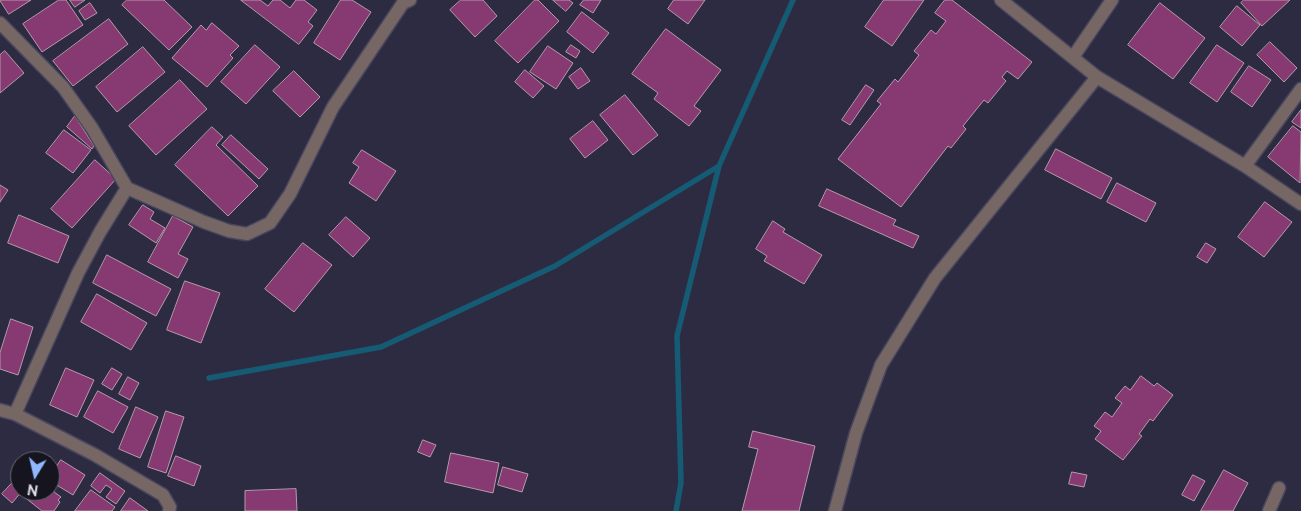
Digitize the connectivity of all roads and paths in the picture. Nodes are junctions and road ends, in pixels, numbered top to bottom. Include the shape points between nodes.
1 (1000, 0) edge
2 (1112, 0) edge
3 (405, 1) edge
4 (0, 23) edge
5 (1072, 57) junction
6 (1097, 77) junction
7 (1301, 89) edge
8 (1245, 166) junction
9 (128, 188) junction
10 (1301, 204) edge
11 (0, 410) edge
12 (15, 414) junction
13 (1279, 488) dead end
14 (169, 511) edge
15 (835, 511) edge
16 (1269, 511) edge

1 - 5 street
2 - 5 street
3 - 9 street via 333,107 290,194 270,223 247,234 229,231
4 - 9 street via 63,88 92,128
5 - 6 street
6 - 8 street
6 - 15 street via 934,278 880,365 856,433
7 - 8 street
8 - 10 street
9 - 12 street via 78,274
11 - 12 street
12 - 14 street via 163,495
13 - 16 street

